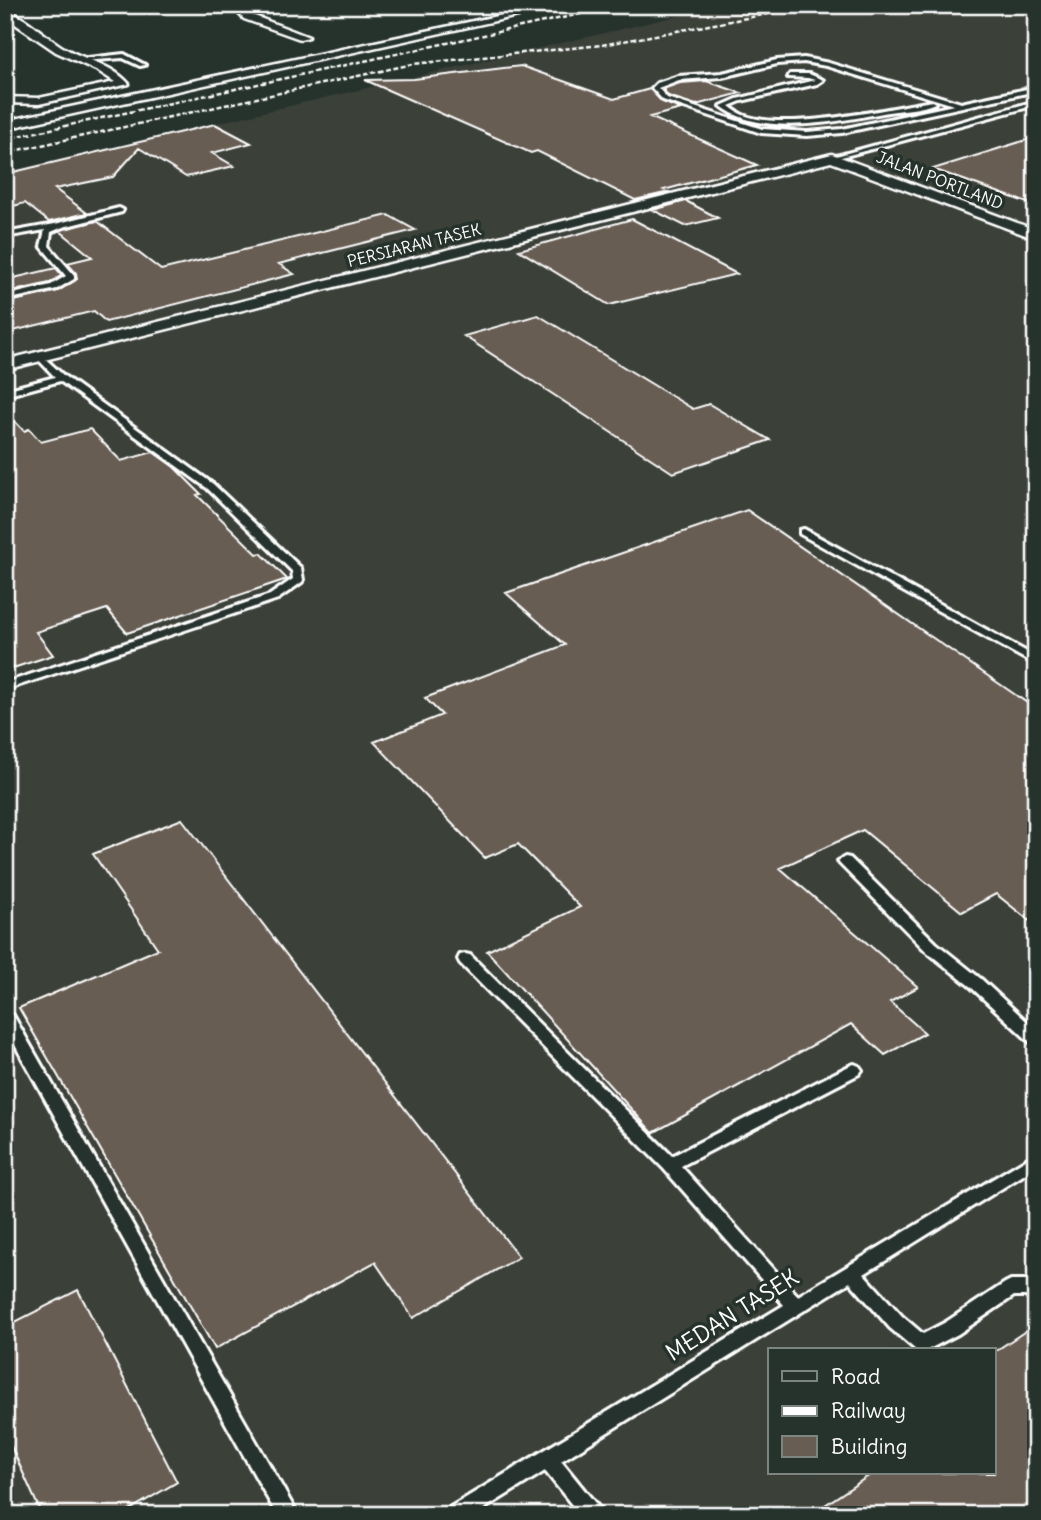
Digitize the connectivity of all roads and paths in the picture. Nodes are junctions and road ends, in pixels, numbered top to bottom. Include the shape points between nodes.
1 (235, 5) edge
2 (563, 5) edge
3 (9, 10) edge
4 (304, 37) dead end
5 (82, 59) junction
6 (142, 65) dead end
7 (790, 76) dead end
8 (1036, 89) edge
9 (5, 100) edge
10 (947, 102) junction
11 (1036, 103) edge
12 (960, 105) junction
13 (873, 111) junction
14 (751, 120) junction
15 (829, 120) junction
16 (887, 121) junction
17 (739, 124) junction
18 (5, 125) edge
19 (844, 138) junction
20 (847, 154) junction
21 (832, 158) junction
22 (119, 210) dead end
23 (60, 225) junction
24 (5, 235) edge
25 (1036, 235) edge
26 (5, 298) edge
27 (39, 356) junction
28 (5, 365) edge
29 (61, 378) junction
30 (5, 393) edge
31 (804, 532) dead end
32 (1036, 662) edge
33 (5, 687) edge
34 (845, 861) dead end
35 (465, 959) dead end
36 (8, 1019) dead end
37 (1036, 1039) edge
38 (854, 1070) dead end
39 (1036, 1159) edge
40 (670, 1164) junction
41 (851, 1270) junction
42 (1036, 1294) edge
43 (795, 1305) junction
44 (547, 1459) junction
45 (288, 1515) edge
46 (456, 1515) edge
47 (592, 1515) edge

1 - 4 street via 248,17
2 - 18 street
3 - 5 street via 60,50
5 - 6 lane via 124,56
5 - 9 street via 123,84 39,101
7 - 14 lane via 820,80 723,106
8 - 12 lane
10 - 12 lane
10 - 13 lane
10 - 17 lane via 804,60 678,78 655,88 665,99
11 - 20 lane
12 - 16 lane
13 - 15 lane
13 - 16 lane
14 - 15 lane
14 - 17 lane
15 - 19 lane
16 - 19 lane
17 - 19 lane via 780,134
19 - 20 lane
20 - 21 lane
21 - 25 street, JALAN PORTLAND
21 - 27 street, PERSIARAN TASEK
22 - 23 lane
23 - 24 lane
23 - 26 lane via 48,231 45,246 71,277 54,287
27 - 28 street, PERSIARAN TASEK
27 - 29 lane
29 - 30 lane
29 - 33 lane via 211,486 297,570 298,580 274,597
31 - 32 lane
34 - 37 lane via 930,947
35 - 40 lane
36 - 45 lane
38 - 40 lane
39 - 41 lane, MEDAN TASEK
40 - 43 lane
41 - 42 lane via 920,1344 1011,1288 1029,1288
41 - 43 lane, MEDAN TASEK
43 - 44 lane, MEDAN TASEK
44 - 46 lane, MEDAN TASEK
44 - 47 lane

